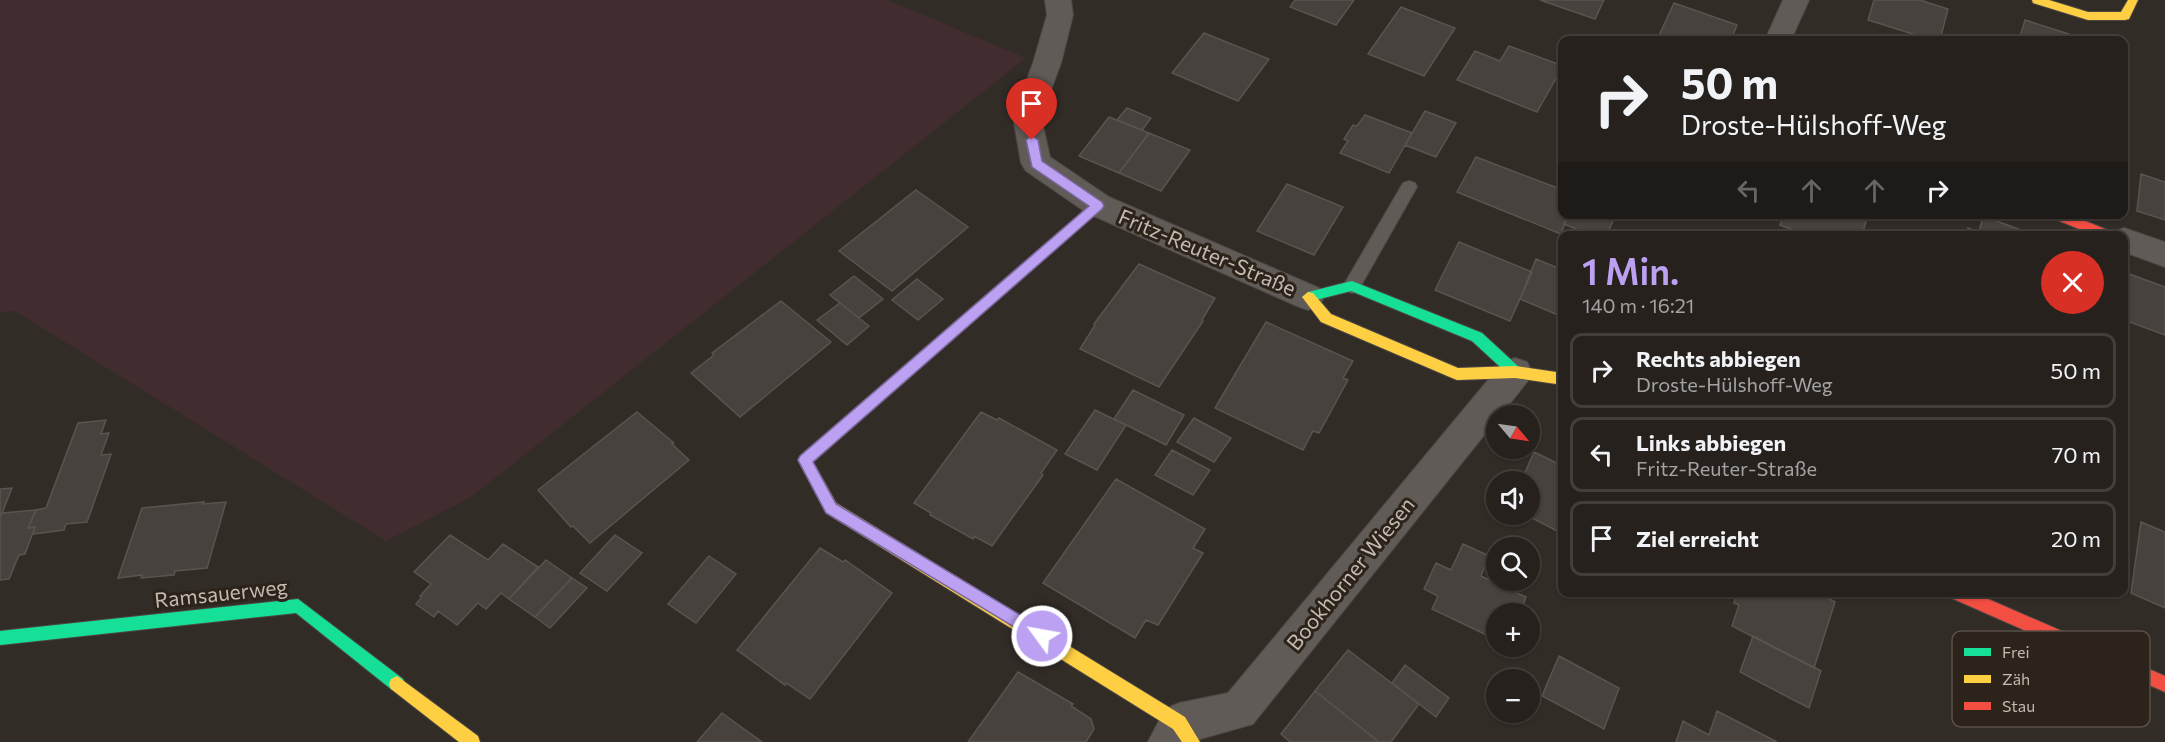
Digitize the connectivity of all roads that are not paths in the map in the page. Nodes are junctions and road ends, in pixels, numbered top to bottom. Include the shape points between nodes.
1 (1058, 0) edge
2 (1796, 0) edge
3 (2037, 0) edge
4 (2133, 0) edge
5 (1780, 36) edge
6 (1409, 186) dead end
7 (1098, 206) junction
8 (2067, 219) edge
9 (2098, 231) edge
10 (2128, 241) edge
11 (2165, 255) edge
12 (1352, 286) junction
13 (1308, 297) junction
14 (1515, 372) junction
15 (1558, 378) edge
16 (1965, 597) edge
17 (2043, 631) edge
18 (0, 638) edge
19 (2150, 677) edge
20 (2165, 684) edge
21 (1180, 736) edge
22 (472, 742) edge

1 - 7 street, Fritz-Reuter-Straße via 1060,15 1027,117 1036,163
2 - 5 street
3 - 4 street via 2088,16 2125,16
6 - 12 lane
7 - 13 street, Fritz-Reuter-Straße
7 - 21 street via 805,460 831,508 983,599
8 - 9 street
10 - 11 street
12 - 13 street, Fritz-Reuter-Straße
12 - 14 street via 1477,338
13 - 14 street, Fritz-Reuter-Straße via 1326,318 1457,374
14 - 15 street, Fritz-Reuter-Straße
14 - 21 street, Bookhorner Wiesen via 1239,710
16 - 17 street
18 - 22 street, Ramsauerweg via 298,606
19 - 20 street

